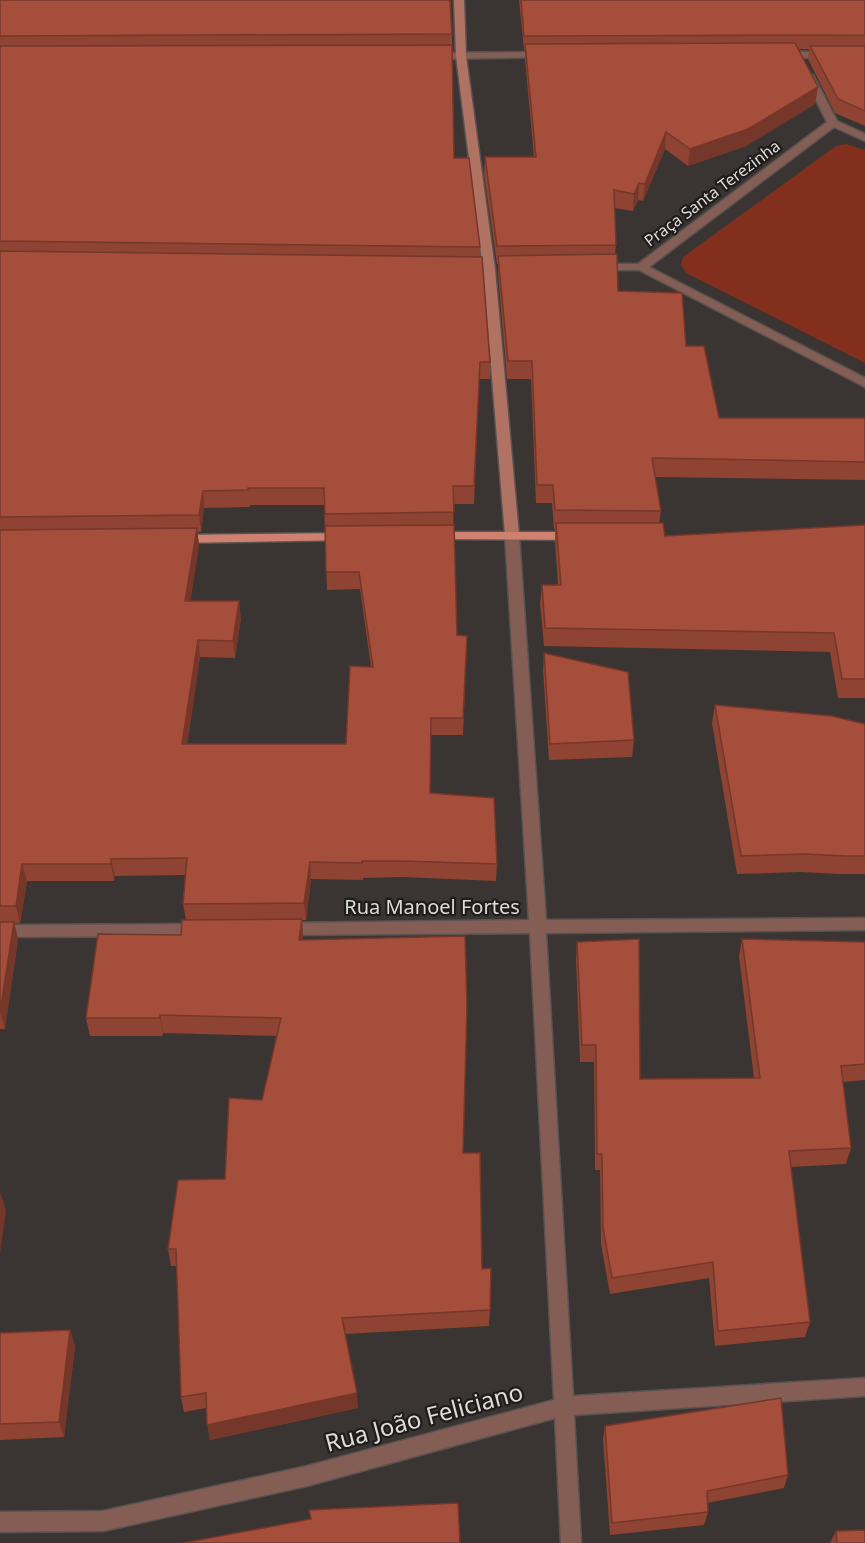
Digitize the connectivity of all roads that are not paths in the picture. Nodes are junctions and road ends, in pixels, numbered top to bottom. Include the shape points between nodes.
1 (459, 0) edge
2 (865, 54) edge
3 (774, 55) edge
4 (798, 55) junction
5 (425, 56) edge
6 (461, 56) junction
7 (554, 56) edge
8 (833, 123) junction
9 (865, 138) edge
10 (582, 267) edge
11 (641, 267) junction
12 (865, 383) edge
13 (512, 536) junction
14 (583, 536) edge
15 (357, 537) edge
16 (417, 537) edge
17 (167, 539) edge
18 (865, 924) edge
19 (538, 928) junction
20 (215, 929) edge
21 (263, 929) edge
22 (0, 931) edge
23 (865, 1387) edge
24 (565, 1406) junction
25 (0, 1522) edge
26 (571, 1543) edge

1 - 6 main road
2 - 4 street
3 - 4 street
4 - 8 street
5 - 6 street
6 - 7 street
6 - 13 main road via 489,269
8 - 9 street
8 - 11 street, Praça Santa Terezinha
10 - 11 street
11 - 12 street, Praça Santa Terezinha
13 - 14 main road
13 - 16 main road
13 - 19 street
15 - 17 main road
18 - 19 street, Rua Manoel Fortes
19 - 21 street, Rua Manoel Fortes
19 - 24 street
20 - 22 street
23 - 24 street, Rua João Feliciano
24 - 25 street, Rua João Feliciano via 308,1476 103,1521
24 - 26 street

